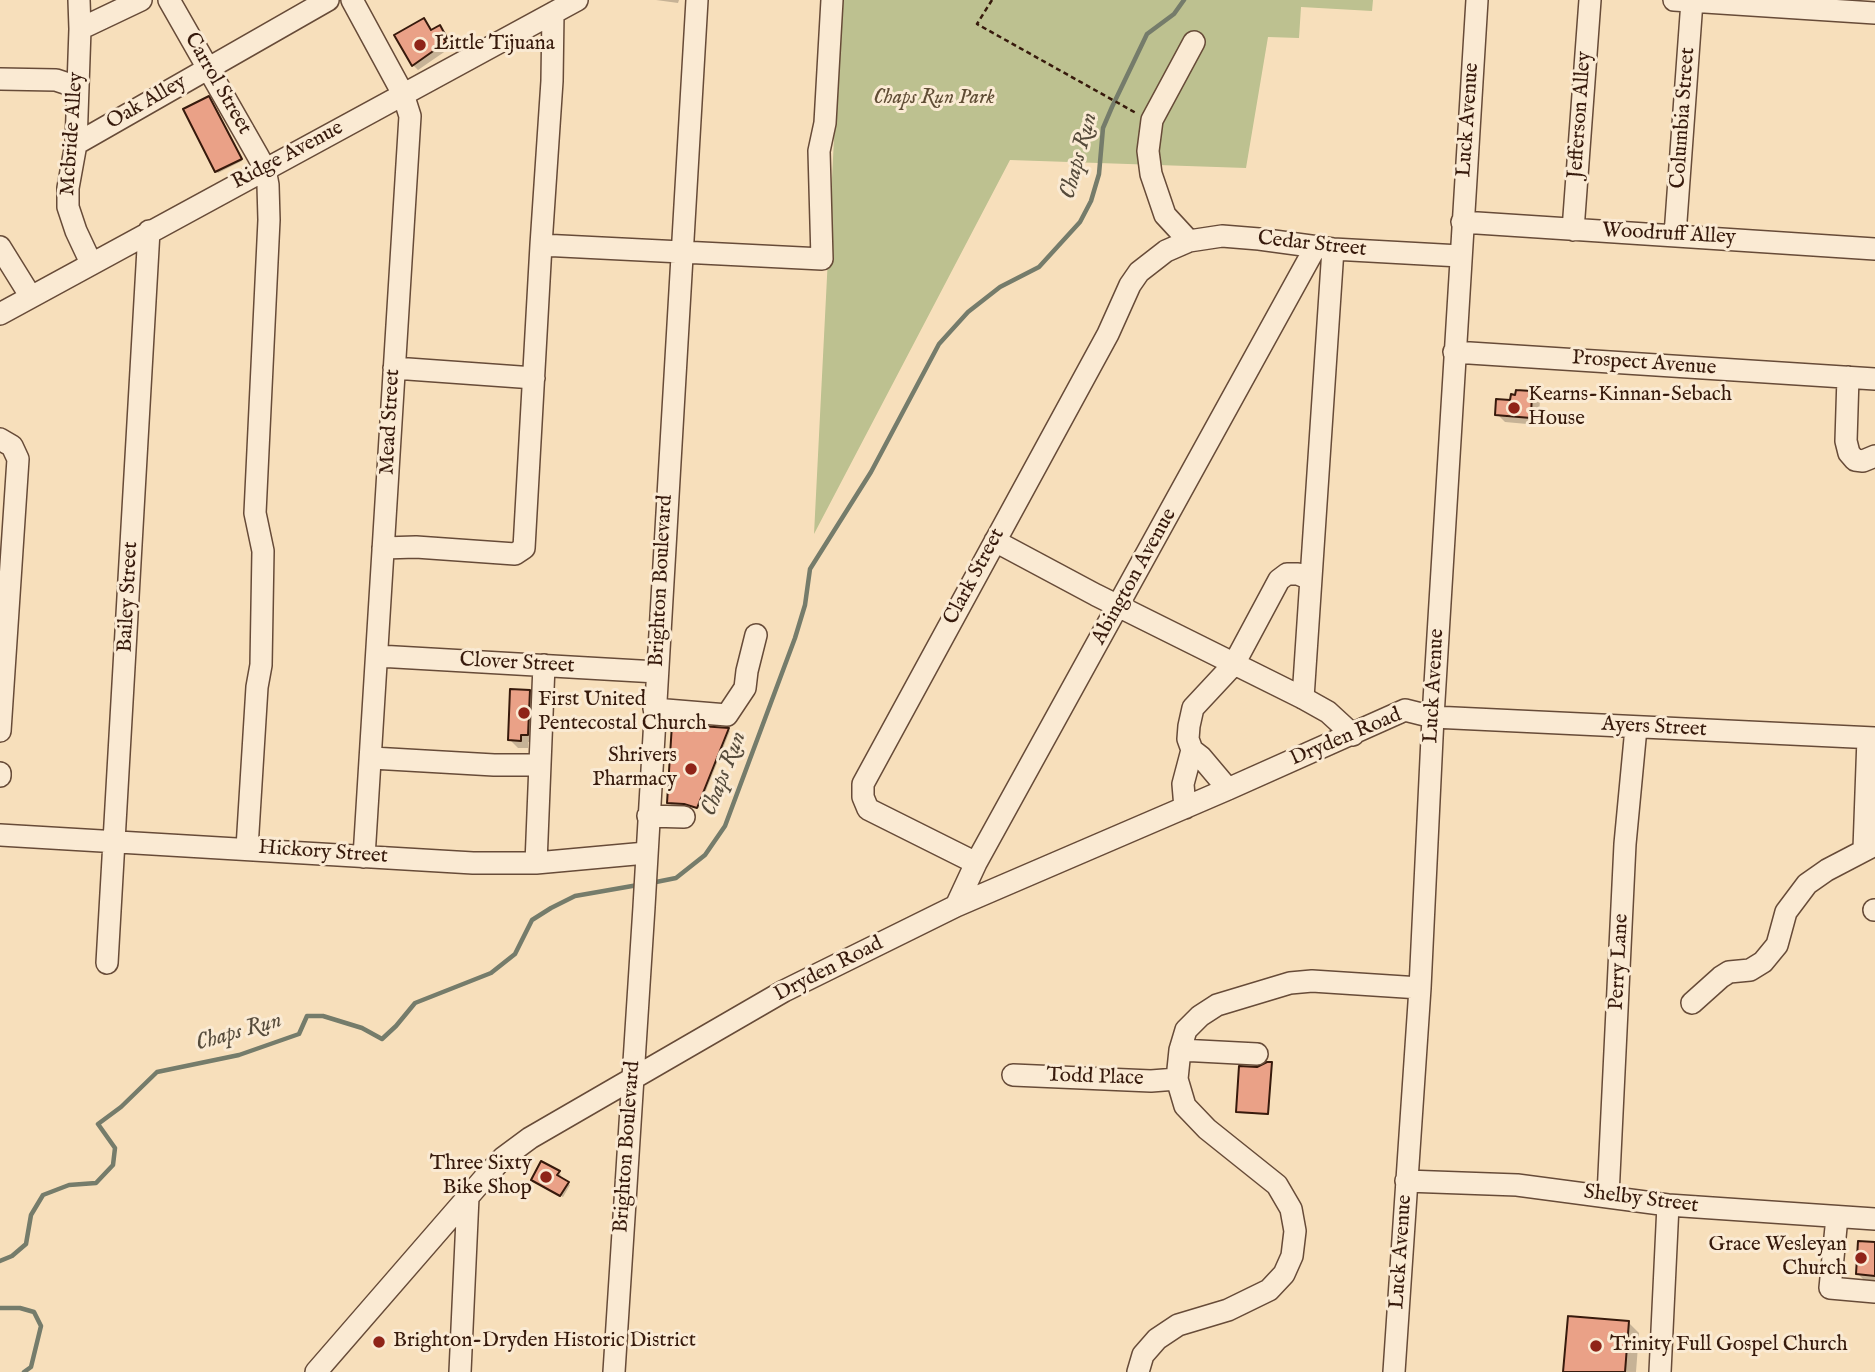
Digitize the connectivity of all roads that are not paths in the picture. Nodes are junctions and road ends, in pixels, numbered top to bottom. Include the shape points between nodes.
1 (79, 0) edge
2 (141, 0) edge
3 (169, 0) edge
4 (328, 0) edge
5 (352, 0) edge
6 (577, 0) edge
7 (697, 0) edge
8 (832, 0) edge
9 (1477, 0) edge
10 (1590, 0) edge
11 (1683, 1) edge
12 (545, 10) edge
13 (1875, 13) edge
14 (80, 29) junction
15 (1194, 42) dead end
16 (208, 68) junction
17 (0, 79) edge
18 (77, 87) junction
19 (403, 94) junction
20 (76, 144) junction
21 (265, 169) junction
22 (1462, 222) junction
23 (1573, 230) junction
24 (149, 231) junction
25 (1675, 235) junction
26 (1189, 242) junction
27 (541, 245) junction
28 (0, 247) edge
29 (1324, 249) junction
30 (1875, 249) edge
31 (681, 251) junction
32 (1166, 251) joint
33 (1460, 256) junction
34 (90, 263) junction
35 (31, 297) junction
36 (0, 314) edge
37 (1454, 352) junction
38 (394, 368) junction
39 (1848, 377) junction
40 (534, 378) junction
41 (1875, 379) edge
42 (0, 439) edge
43 (1875, 456) edge
44 (995, 541) junction
45 (383, 548) junction
46 (1310, 579) junction
47 (1120, 605) junction
48 (756, 635) dead end
49 (378, 656) junction
50 (1234, 664) junction
51 (544, 665) junction
52 (657, 671) junction
53 (1303, 698) junction
54 (654, 709) junction
55 (1433, 717) junction
56 (1636, 728) junction
57 (0, 731) edge
58 (1353, 735) junction
59 (1871, 738) edge
60 (1192, 750) junction
61 (372, 758) junction
62 (539, 765) junction
63 (1228, 789) junction
64 (1185, 807) junction
65 (648, 816) junction
66 (684, 817) dead end
67 (0, 835) edge
68 (115, 842) junction
69 (1870, 847) edge
70 (247, 848) junction
71 (364, 857) junction
72 (646, 862) junction
73 (536, 863) junction
74 (976, 863) junction
75 (956, 906) junction
76 (107, 963) dead end
77 (1420, 988) junction
78 (1692, 1003) dead end
79 (1180, 1050) junction
80 (1257, 1054) dead end
81 (1013, 1074) dead end
82 (632, 1078) junction
83 (1177, 1079) junction
84 (1406, 1181) junction
85 (1608, 1196) junction
86 (468, 1197) junction
87 (1668, 1205) junction
88 (1837, 1217) junction
89 (1875, 1219) edge
90 (1875, 1292) edge
91 (316, 1372) edge
92 (460, 1372) edge
93 (614, 1372) edge
94 (1138, 1372) edge
95 (1394, 1372) edge
96 (1660, 1372) edge

1 - 14 street, Mcbride Alley
2 - 14 street
3 - 16 street, Carrol Street
4 - 16 street, Oak Alley
5 - 19 street, Mead Street
6 - 12 street, Ridge Avenue
7 - 31 street, Brighton Boulevard
8 - 31 street via 825,123 819,151 822,259
9 - 22 street, Luck Avenue
10 - 23 street, Jefferson Alley
11 - 13 street
11 - 25 street, Columbia Street
12 - 19 street, Ridge Avenue
12 - 27 street via 552,81
14 - 18 street, Mcbride Alley
15 - 26 street via 1152,120 1148,151 1165,215
16 - 20 street, Oak Alley
16 - 21 street, Carrol Street
17 - 18 street via 56,80
18 - 20 street, Mcbride Alley
19 - 21 street, Ridge Avenue
19 - 38 street, Mead Street via 410,116
20 - 34 street, Mcbride Alley via 68,207
21 - 24 street, Ridge Avenue
21 - 70 street via 269,220 255,513 263,551 261,665
22 - 23 street, Woodruff Alley
22 - 33 street, Luck Avenue
23 - 25 street, Woodruff Alley
24 - 34 street, Ridge Avenue
24 - 68 street, Bailey Street
25 - 30 street, Woodruff Alley
26 - 29 street, Cedar Street via 1222,236
26 - 32 street, Cedar Street
27 - 31 street
27 - 40 street
28 - 35 street
29 - 33 street, Cedar Street
29 - 46 street
29 - 47 street, Abington Avenue
31 - 52 street, Brighton Boulevard
32 - 44 street, Clark Street via 1130,285
33 - 37 street, Luck Avenue
34 - 35 street, Ridge Avenue
35 - 36 street, Ridge Avenue
37 - 39 street, Prospect Avenue
37 - 55 street, Luck Avenue
38 - 40 street
38 - 45 street, Mead Street
39 - 41 street, Prospect Avenue
39 - 43 street via 1849,453 1863,461
40 - 45 street via 524,548 515,554
42 - 57 street via 12,446 18,459
44 - 47 street
44 - 74 street, Clark Street via 863,784 868,809
45 - 49 street, Mead Street
46 - 50 street via 1287,574 1279,580
46 - 53 street
47 - 50 street
47 - 74 street, Abington Avenue
48 - 54 street via 745,688 727,715
49 - 51 street, Clover Street
49 - 61 street, Mead Street
50 - 53 street
50 - 60 street via 1193,708 1188,739
51 - 52 street, Clover Street
51 - 62 street
52 - 54 street, Brighton Boulevard
53 - 58 street via 1328,712
54 - 65 street, Brighton Boulevard
55 - 56 street, Ayers Street
55 - 58 street, Dryden Road via 1405,710
55 - 77 street, Luck Avenue
56 - 59 street, Ayers Street
56 - 85 street, Perry Lane via 1625,844
58 - 63 street, Dryden Road
59 - 69 street
60 - 63 street
60 - 64 street via 1183,784
61 - 62 street
61 - 71 street, Mead Street
62 - 73 street
63 - 64 street, Dryden Road
64 - 75 street, Dryden Road
65 - 66 street
65 - 72 street, Brighton Boulevard
67 - 68 street, Hickory Street
68 - 70 street, Hickory Street
68 - 76 street, Bailey Street
69 - 78 street via 1807,884 1786,912 1777,945 1763,962 1750,970 1729,972
70 - 71 street, Hickory Street
71 - 73 street, Hickory Street
72 - 73 street, Hickory Street
72 - 82 street, Brighton Boulevard
74 - 75 street, Abington Avenue
75 - 82 street, Dryden Road via 784,991
77 - 79 street via 1290,983 1217,1004 1186,1030
77 - 84 street, Luck Avenue
79 - 80 street
79 - 83 street
81 - 83 street, Todd Place
82 - 86 street, Dryden Road via 530,1138 503,1158
82 - 93 street, Brighton Boulevard
83 - 94 street via 1185,1106 1277,1185 1291,1209 1295,1231 1292,1256 1269,1290 1228,1310 1178,1325 1157,1339 1143,1355
84 - 85 street, Shelby Street via 1517,1185
84 - 95 street, Luck Avenue
85 - 87 street, Shelby Street
86 - 91 street, Dryden Road
86 - 92 street
87 - 88 street, Shelby Street
87 - 96 street
88 - 89 street, Shelby Street
88 - 90 street via 1830,1288

